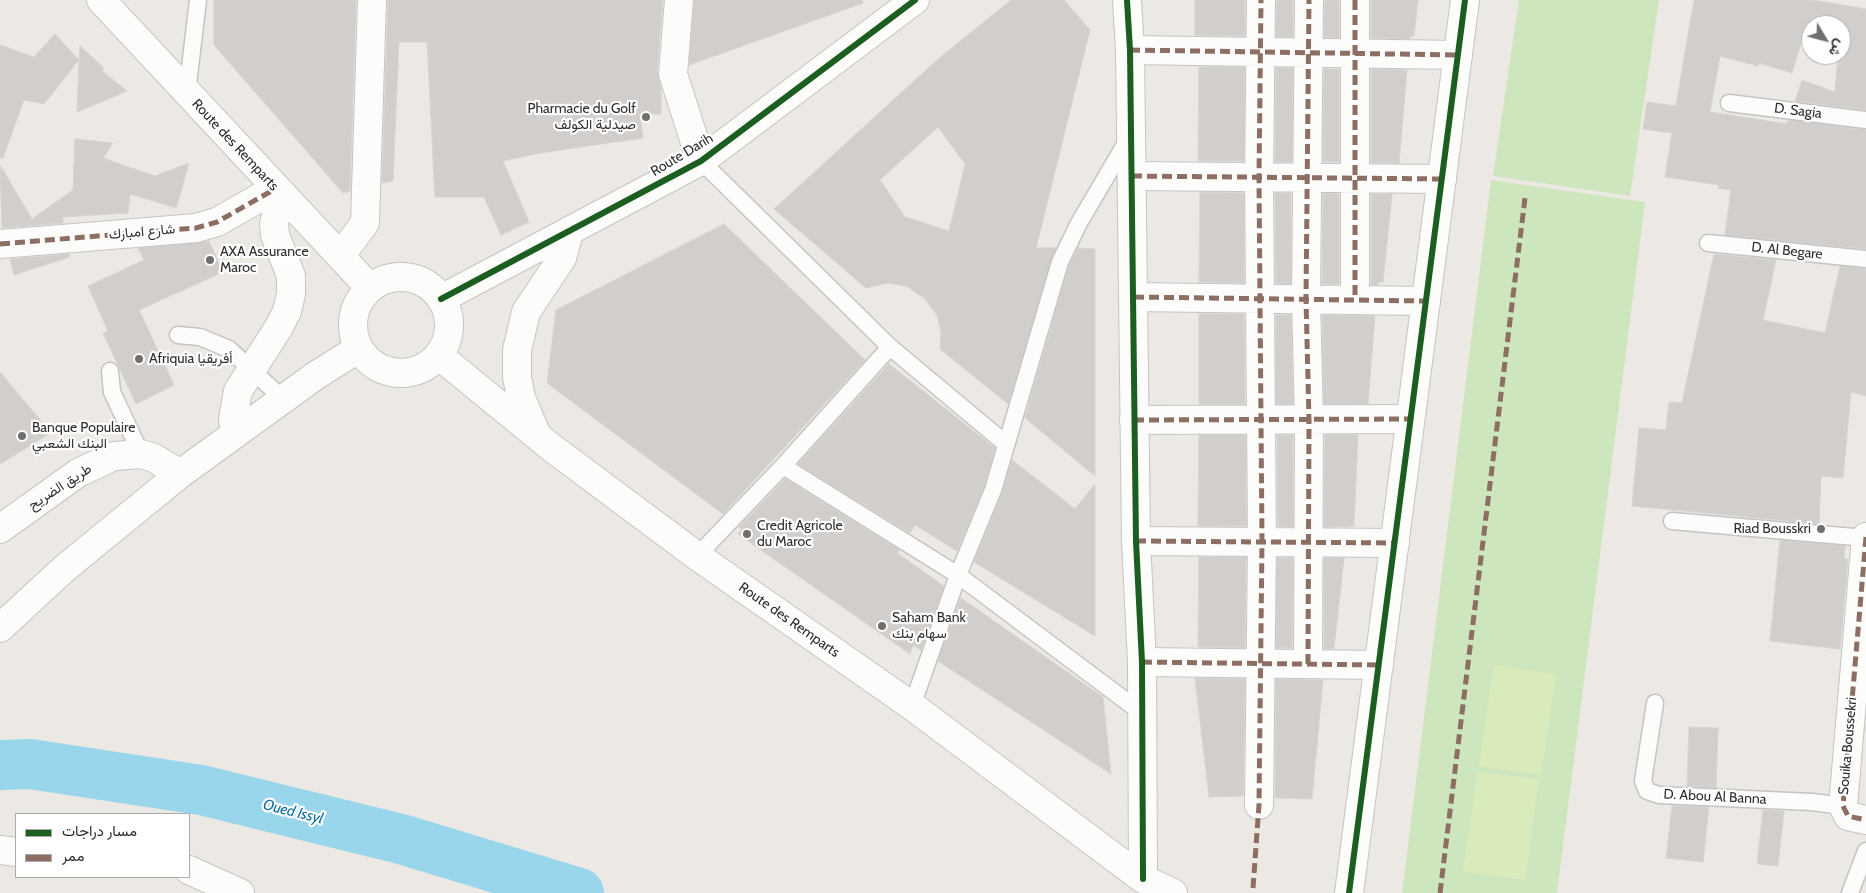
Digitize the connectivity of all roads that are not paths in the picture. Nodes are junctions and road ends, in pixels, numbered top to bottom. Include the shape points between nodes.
1 (101, 0) edge
2 (198, 0) edge
3 (372, 0) edge
4 (679, 0) edge
5 (915, 0) edge
6 (1127, 0) edge
7 (1261, 0) edge
8 (1309, 0) edge
9 (1355, 0) edge
10 (1465, 0) edge
11 (1130, 50) junction
12 (1260, 52) junction
13 (1309, 52) junction
14 (1354, 53) junction
15 (1458, 55) junction
16 (187, 93) junction
17 (1730, 103) dead end
18 (1866, 120) edge
19 (1131, 134) junction
20 (701, 160) junction
21 (1132, 176) junction
22 (1259, 177) junction
23 (1307, 177) junction
24 (1355, 178) junction
25 (1442, 179) junction
26 (279, 193) junction
27 (569, 232) junction
28 (1708, 243) dead end
29 (0, 244) edge
30 (341, 256) junction
31 (1866, 259) edge
32 (370, 288) junction
33 (1134, 297) junction
34 (1261, 298) junction
35 (441, 299) junction
36 (1306, 299) junction
37 (1355, 300) junction
38 (1426, 301) junction
39 (178, 335) dead end
40 (890, 347) junction
41 (358, 349) junction
42 (438, 355) junction
43 (252, 370) junction
44 (110, 371) dead end
45 (283, 399) junction
46 (1410, 419) junction
47 (1134, 420) junction
48 (1262, 420) junction
49 (1310, 420) junction
50 (235, 434) junction
51 (538, 437) junction
52 (1006, 444) junction
53 (141, 454) junction
54 (783, 466) junction
55 (180, 474) junction
56 (1672, 521) dead end
57 (0, 529) edge
58 (1866, 537) edge
59 (1136, 541) junction
60 (1262, 542) junction
61 (1309, 542) junction
62 (1395, 543) junction
63 (696, 556) junction
64 (958, 575) junction
65 (0, 628) edge
66 (1142, 662) junction
67 (1260, 663) junction
68 (1308, 664) junction
69 (1379, 665) junction
70 (1655, 703) dead end
71 (912, 706) junction
72 (1142, 713) junction
73 (1259, 806) dead end
74 (1843, 806) junction
75 (1866, 820) edge
76 (0, 850) edge
77 (1866, 851) edge
78 (15, 852) edge
79 (190, 870) edge
80 (1149, 886) edge
81 (240, 893) edge
82 (1173, 893) edge
83 (1349, 893) edge
84 (1850, 893) edge

1 - 16 street, Route des Remparts
2 - 16 lane
3 - 30 street via 365,223
4 - 20 street via 673,74
5 - 20 street, Route Darih
6 - 11 street
7 - 12 street
8 - 13 street
9 - 14 street
10 - 15 street
11 - 12 street
11 - 19 street
12 - 13 street
12 - 22 street
13 - 14 street
13 - 23 street
14 - 15 street
14 - 24 street
15 - 25 street
16 - 26 street, Route des Remparts
17 - 18 lane, D. Sagia
19 - 21 street
19 - 52 lane via 1079,222 1060,262
20 - 27 street, Route Darih
20 - 40 lane
21 - 22 street
21 - 33 street
22 - 23 street
22 - 34 street
23 - 24 street
23 - 36 street
24 - 25 street
24 - 37 street
25 - 38 street
26 - 29 street, شارع امبارك via 217,222 196,228
26 - 30 street, Route des Remparts
26 - 43 street via 275,235 291,276 291,294 279,327
27 - 35 street, Route Darih
27 - 51 street via 562,258 526,312 517,350 521,398
28 - 31 lane, D. Al Begare
30 - 32 street, Route des Remparts
32 - 35 street via 394,277 408,277 421,281
32 - 41 street via 356,306 353,316
33 - 34 street
33 - 47 street
34 - 36 street
34 - 48 street
35 - 42 street via 447,310 448,333
36 - 37 street
36 - 49 street
37 - 38 street
38 - 46 street
39 - 43 lane via 200,337 230,349
40 - 52 lane
40 - 54 lane
41 - 42 street via 377,367 390,372 417,371
41 - 45 street
42 - 51 street, Route des Remparts
43 - 45 lane
43 - 50 street via 244,380 235,403
44 - 53 lane via 112,392
45 - 50 street
46 - 49 street
46 - 62 street
47 - 48 street
47 - 59 street
48 - 49 street
48 - 60 street
49 - 61 street
50 - 55 street
51 - 63 street, Route des Remparts
52 - 64 lane via 992,490
53 - 55 street, طريق الضريح
53 - 57 street, طريق الضريح via 121,455 97,463
54 - 63 lane
54 - 64 lane
55 - 65 street via 58,573
56 - 58 lane
58 - 74 street, Souika Boussekri
59 - 60 street
59 - 66 street
60 - 61 street
60 - 67 street
61 - 62 street
61 - 68 street
62 - 69 street
63 - 71 street, Route des Remparts
64 - 71 lane
64 - 72 lane
66 - 67 street
66 - 72 street
67 - 68 street
67 - 73 street
68 - 69 street
69 - 83 street
70 - 74 lane, D. Abou Al Banna via 1643,781 1647,791 1659,795
71 - 80 street, Route des Remparts
72 - 80 street via 1141,796
74 - 75 street, Souika Boussekri via 1848,816
76 - 78 street
77 - 84 lane
79 - 81 street
80 - 82 street, Route des Remparts

